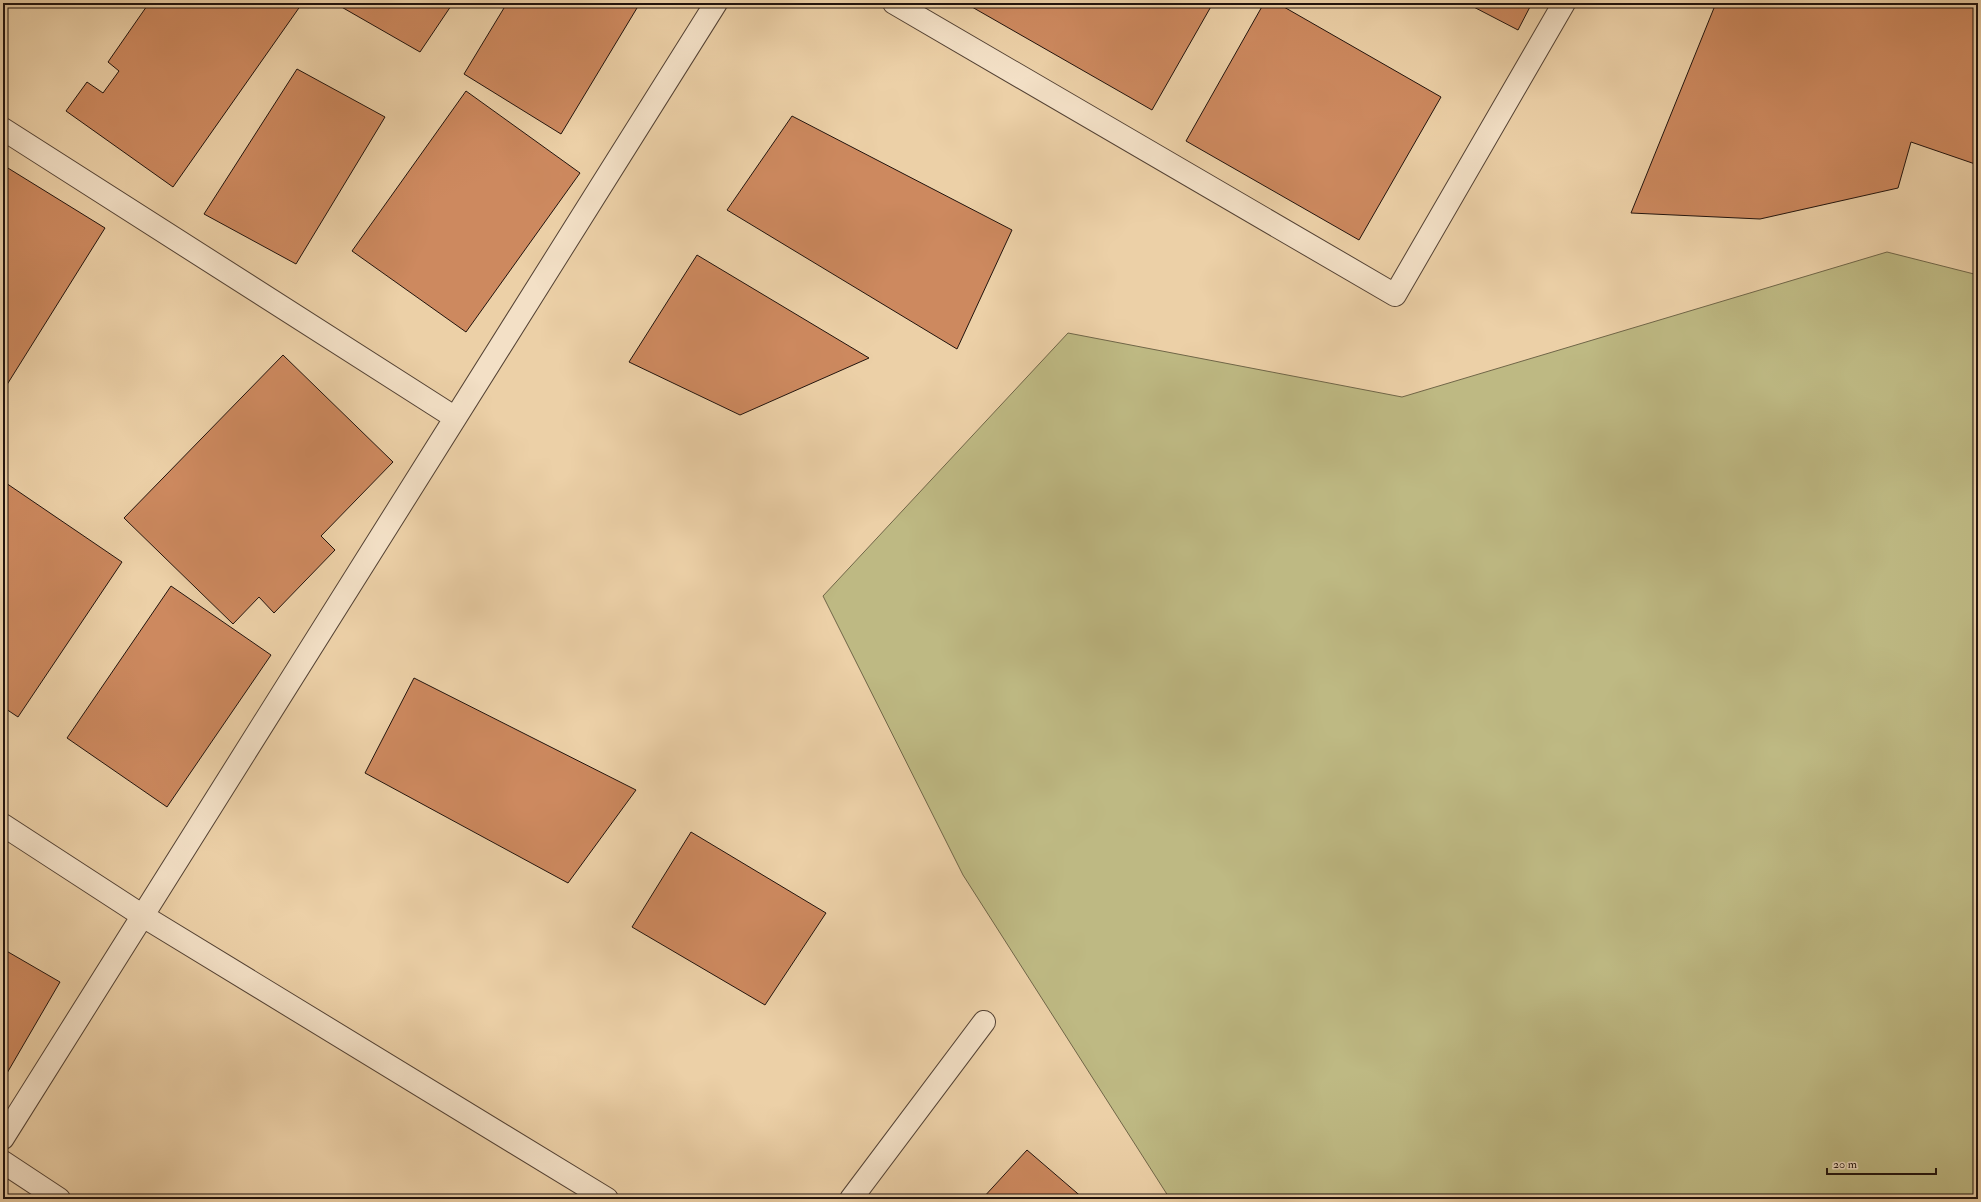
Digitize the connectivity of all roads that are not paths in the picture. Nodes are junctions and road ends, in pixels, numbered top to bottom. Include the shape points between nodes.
1 (716, 3) edge
2 (894, 3) edge
3 (1564, 3) edge
4 (3, 130) edge
5 (454, 417) junction
6 (3, 825) edge
7 (142, 916) junction
8 (984, 1022) dead end
9 (3, 1138) edge
10 (3, 1162) edge
11 (60, 1199) edge
12 (607, 1199) edge
13 (851, 1199) edge

1 - 5 street
2 - 3 street via 1395,295
4 - 5 street
5 - 7 street
6 - 7 street
7 - 9 street
7 - 12 street
8 - 13 street
10 - 11 street

